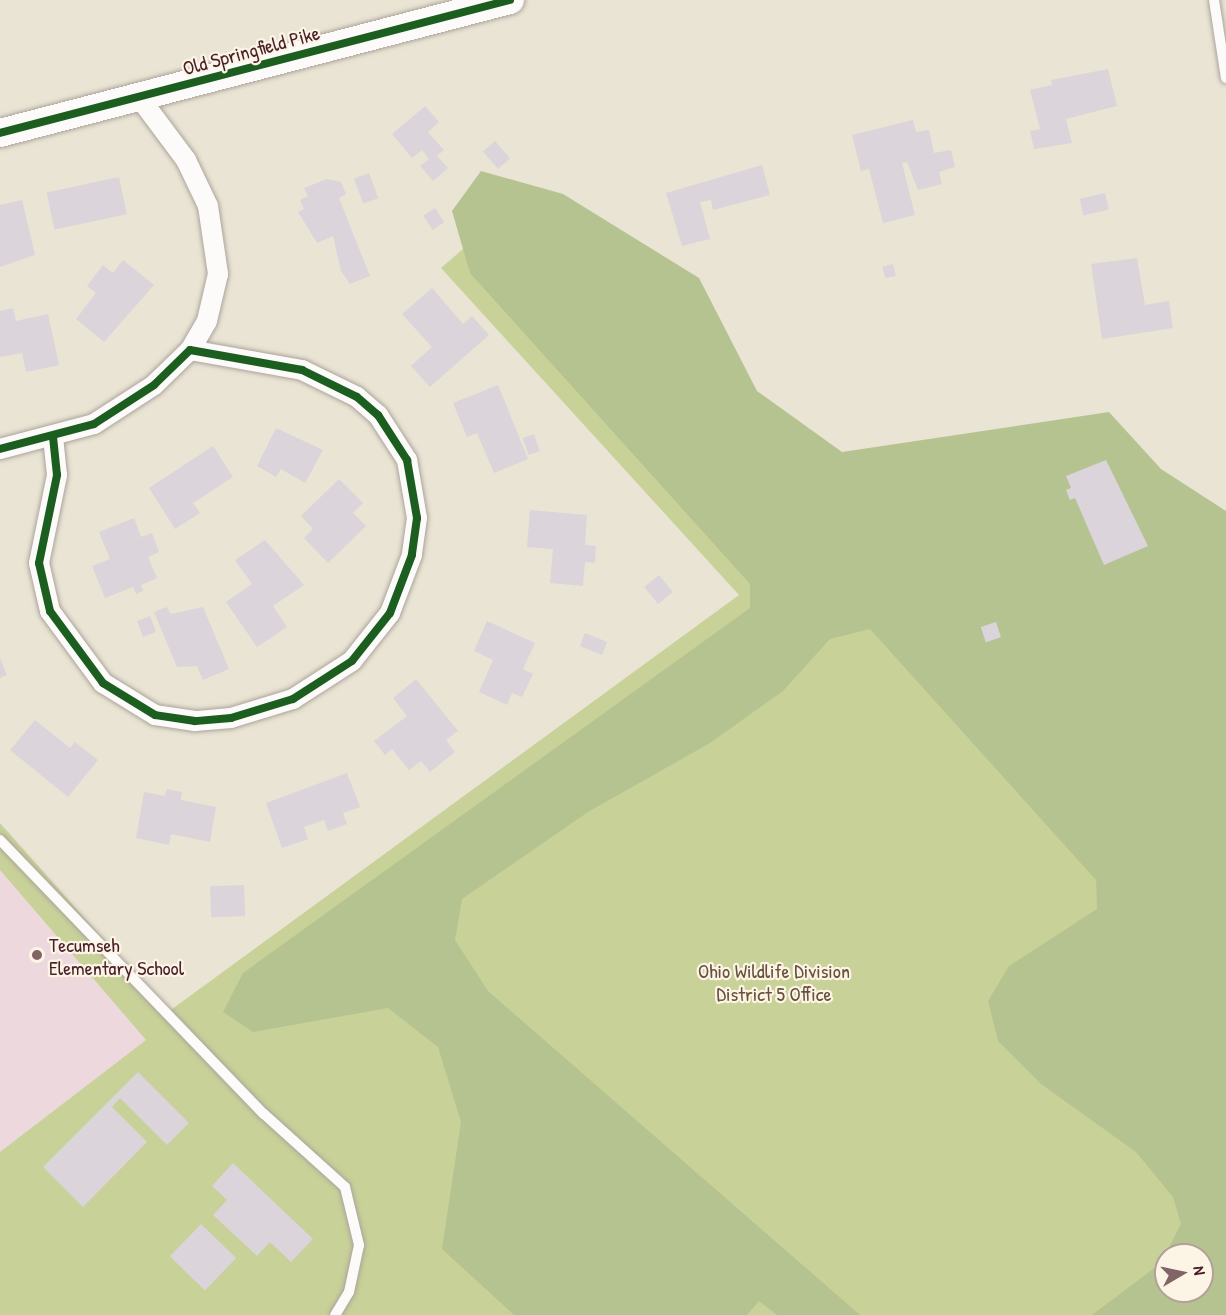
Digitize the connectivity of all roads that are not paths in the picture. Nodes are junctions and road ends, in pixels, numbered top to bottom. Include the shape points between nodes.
1 (510, 0) edge
2 (1214, 0) edge
3 (1226, 78) edge
4 (139, 97) junction
5 (0, 133) edge
6 (190, 350) junction
7 (53, 439) junction
8 (0, 449) edge
9 (0, 840) edge
10 (335, 1315) edge

1 - 4 street, Old Springfield Pike
2 - 3 lane
4 - 5 street, Old Springfield Pike
4 - 6 street via 186,160 208,206 218,274 207,321
6 - 7 street via 127,405
6 - 7 street via 269,360 333,383 378,415 407,460 417,518 403,585 373,639 325,682 263,711 195,721 155,715 103,683 62,634 43,587 41,539 57,475
7 - 8 street
9 - 10 lane via 258,1108 345,1187 359,1245 349,1292

